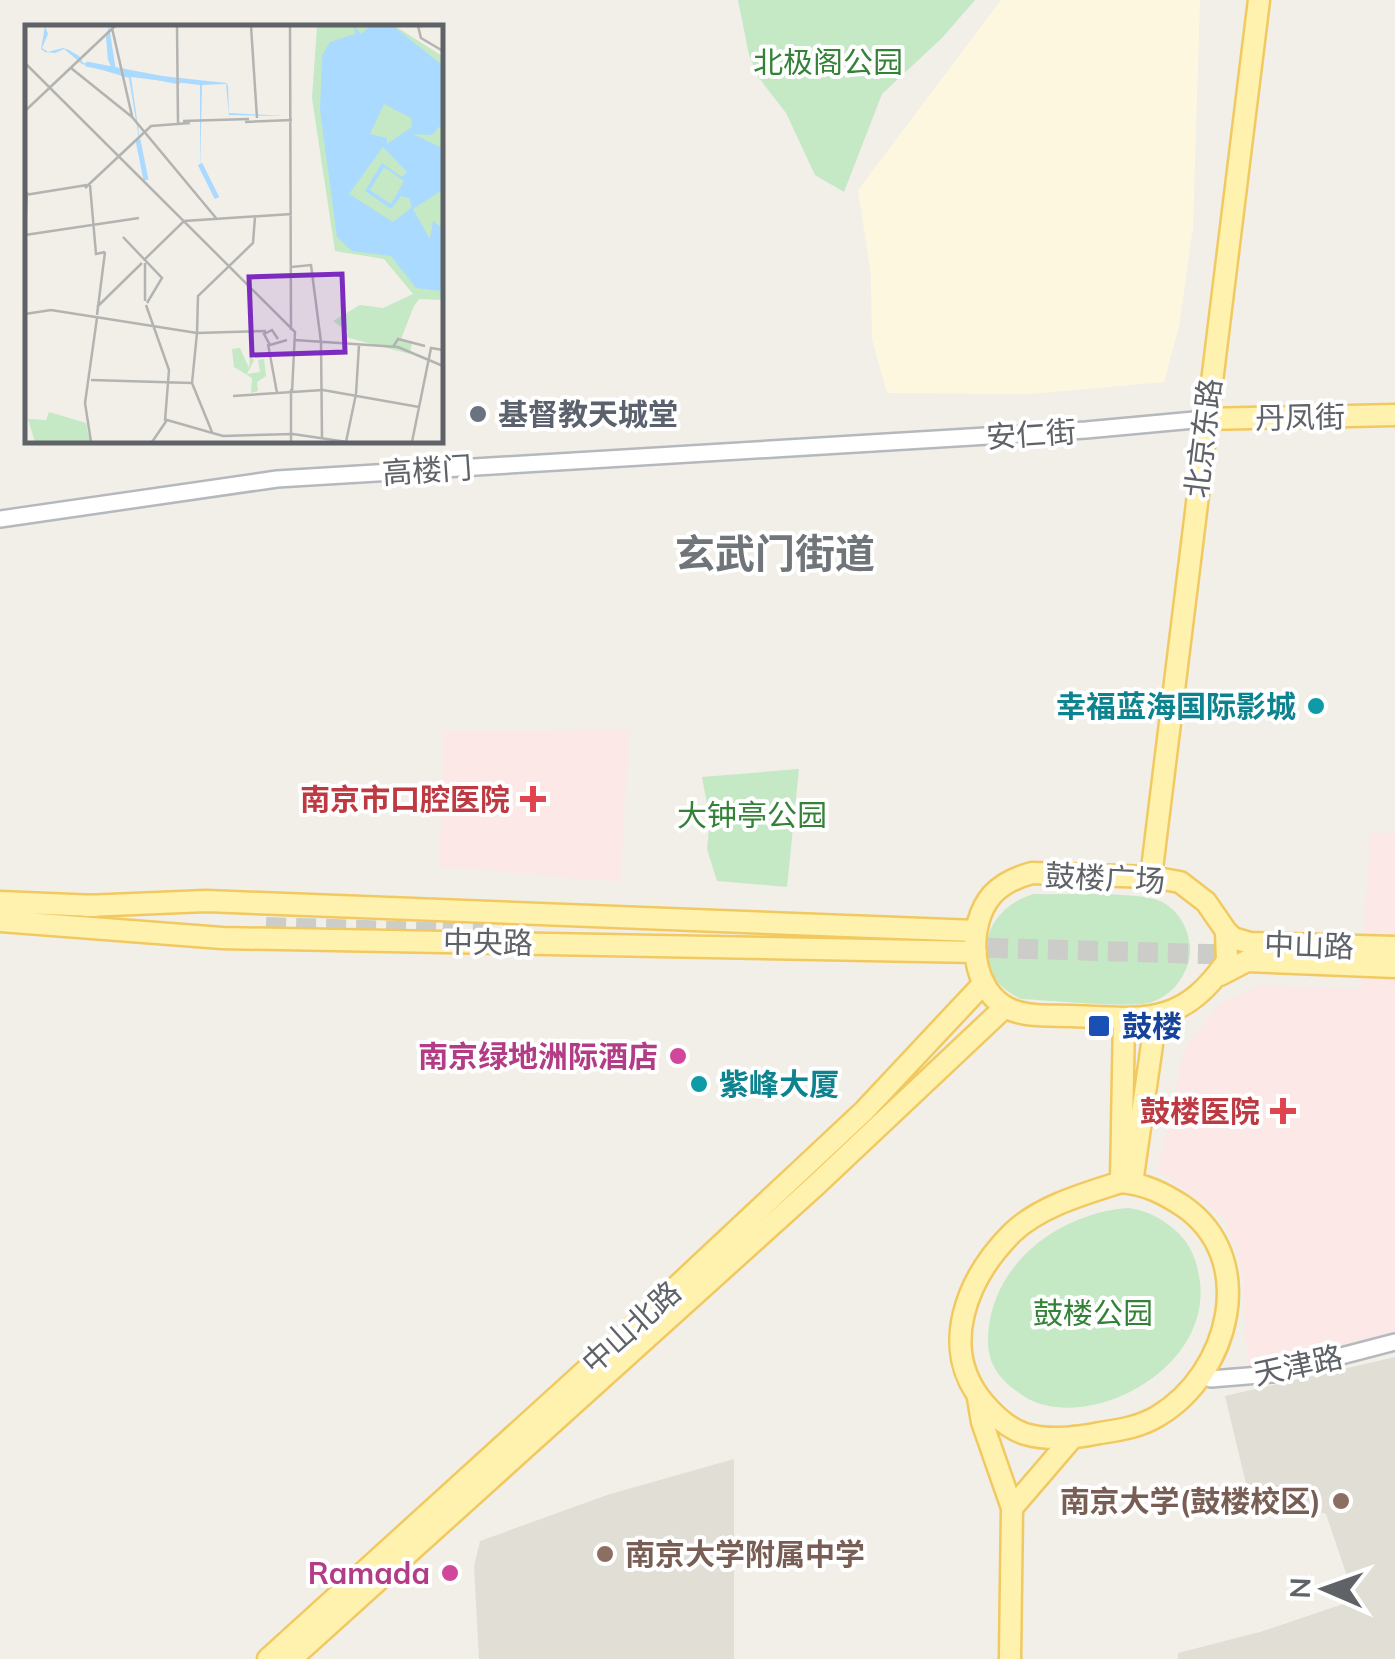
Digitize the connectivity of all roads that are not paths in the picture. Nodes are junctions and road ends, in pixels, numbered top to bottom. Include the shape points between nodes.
1 (1259, 0) edge
2 (1395, 415) edge
3 (1205, 419) junction
4 (856, 443) joint
5 (0, 519) edge
6 (1150, 877) junction
7 (0, 902) edge
8 (86, 906) junction
9 (0, 919) edge
10 (1226, 931) junction
11 (976, 942) junction
12 (1395, 948) edge
13 (1395, 967) edge
14 (1215, 979) junction
15 (984, 983) junction
16 (1005, 1007) junction
17 (1124, 1018) junction
18 (1156, 1018) junction
19 (1126, 1183) junction
20 (1395, 1342) edge
21 (1202, 1372) junction
22 (978, 1396) junction
23 (1073, 1437) junction
24 (1012, 1508) junction
25 (268, 1659) edge
26 (290, 1659) edge
27 (1010, 1659) edge

1 - 3 main road, 北京东路
2 - 3 main road, 丹凤街
3 - 4 street, 安仁街
3 - 6 main road, 北京东路
4 - 5 street, 高楼门 via 277,479
6 - 10 main road, 鼓楼广场 via 1193,891
6 - 11 main road, 鼓楼广场 via 1018,877 988,900
7 - 8 main road, 中央路
8 - 9 main road, 中央路 via 267,921
8 - 11 main road, 中央路 via 206,901
9 - 11 main road, 中央路 via 237,939
10 - 12 main road, 中山路 via 1250,943
10 - 14 main road via 1228,961
11 - 15 main road
13 - 14 main road via 1247,960
14 - 18 main road
15 - 16 main road
15 - 25 main road, 中山北路 via 850,1124
16 - 17 main road via 1035,1015
16 - 26 main road, 中山北路 via 801,1200
17 - 18 main road
17 - 19 main road
18 - 19 main road
19 - 21 main road via 1156,1190 1191,1212 1217,1246 1230,1300 1218,1348
19 - 22 main road via 1047,1210 1014,1231 980,1276 959,1336 964,1372
20 - 21 street, 天津路 via 1272,1374 1211,1379
21 - 23 main road via 1156,1418
22 - 23 main road via 1020,1432
22 - 24 main road
23 - 24 main road
24 - 27 main road

